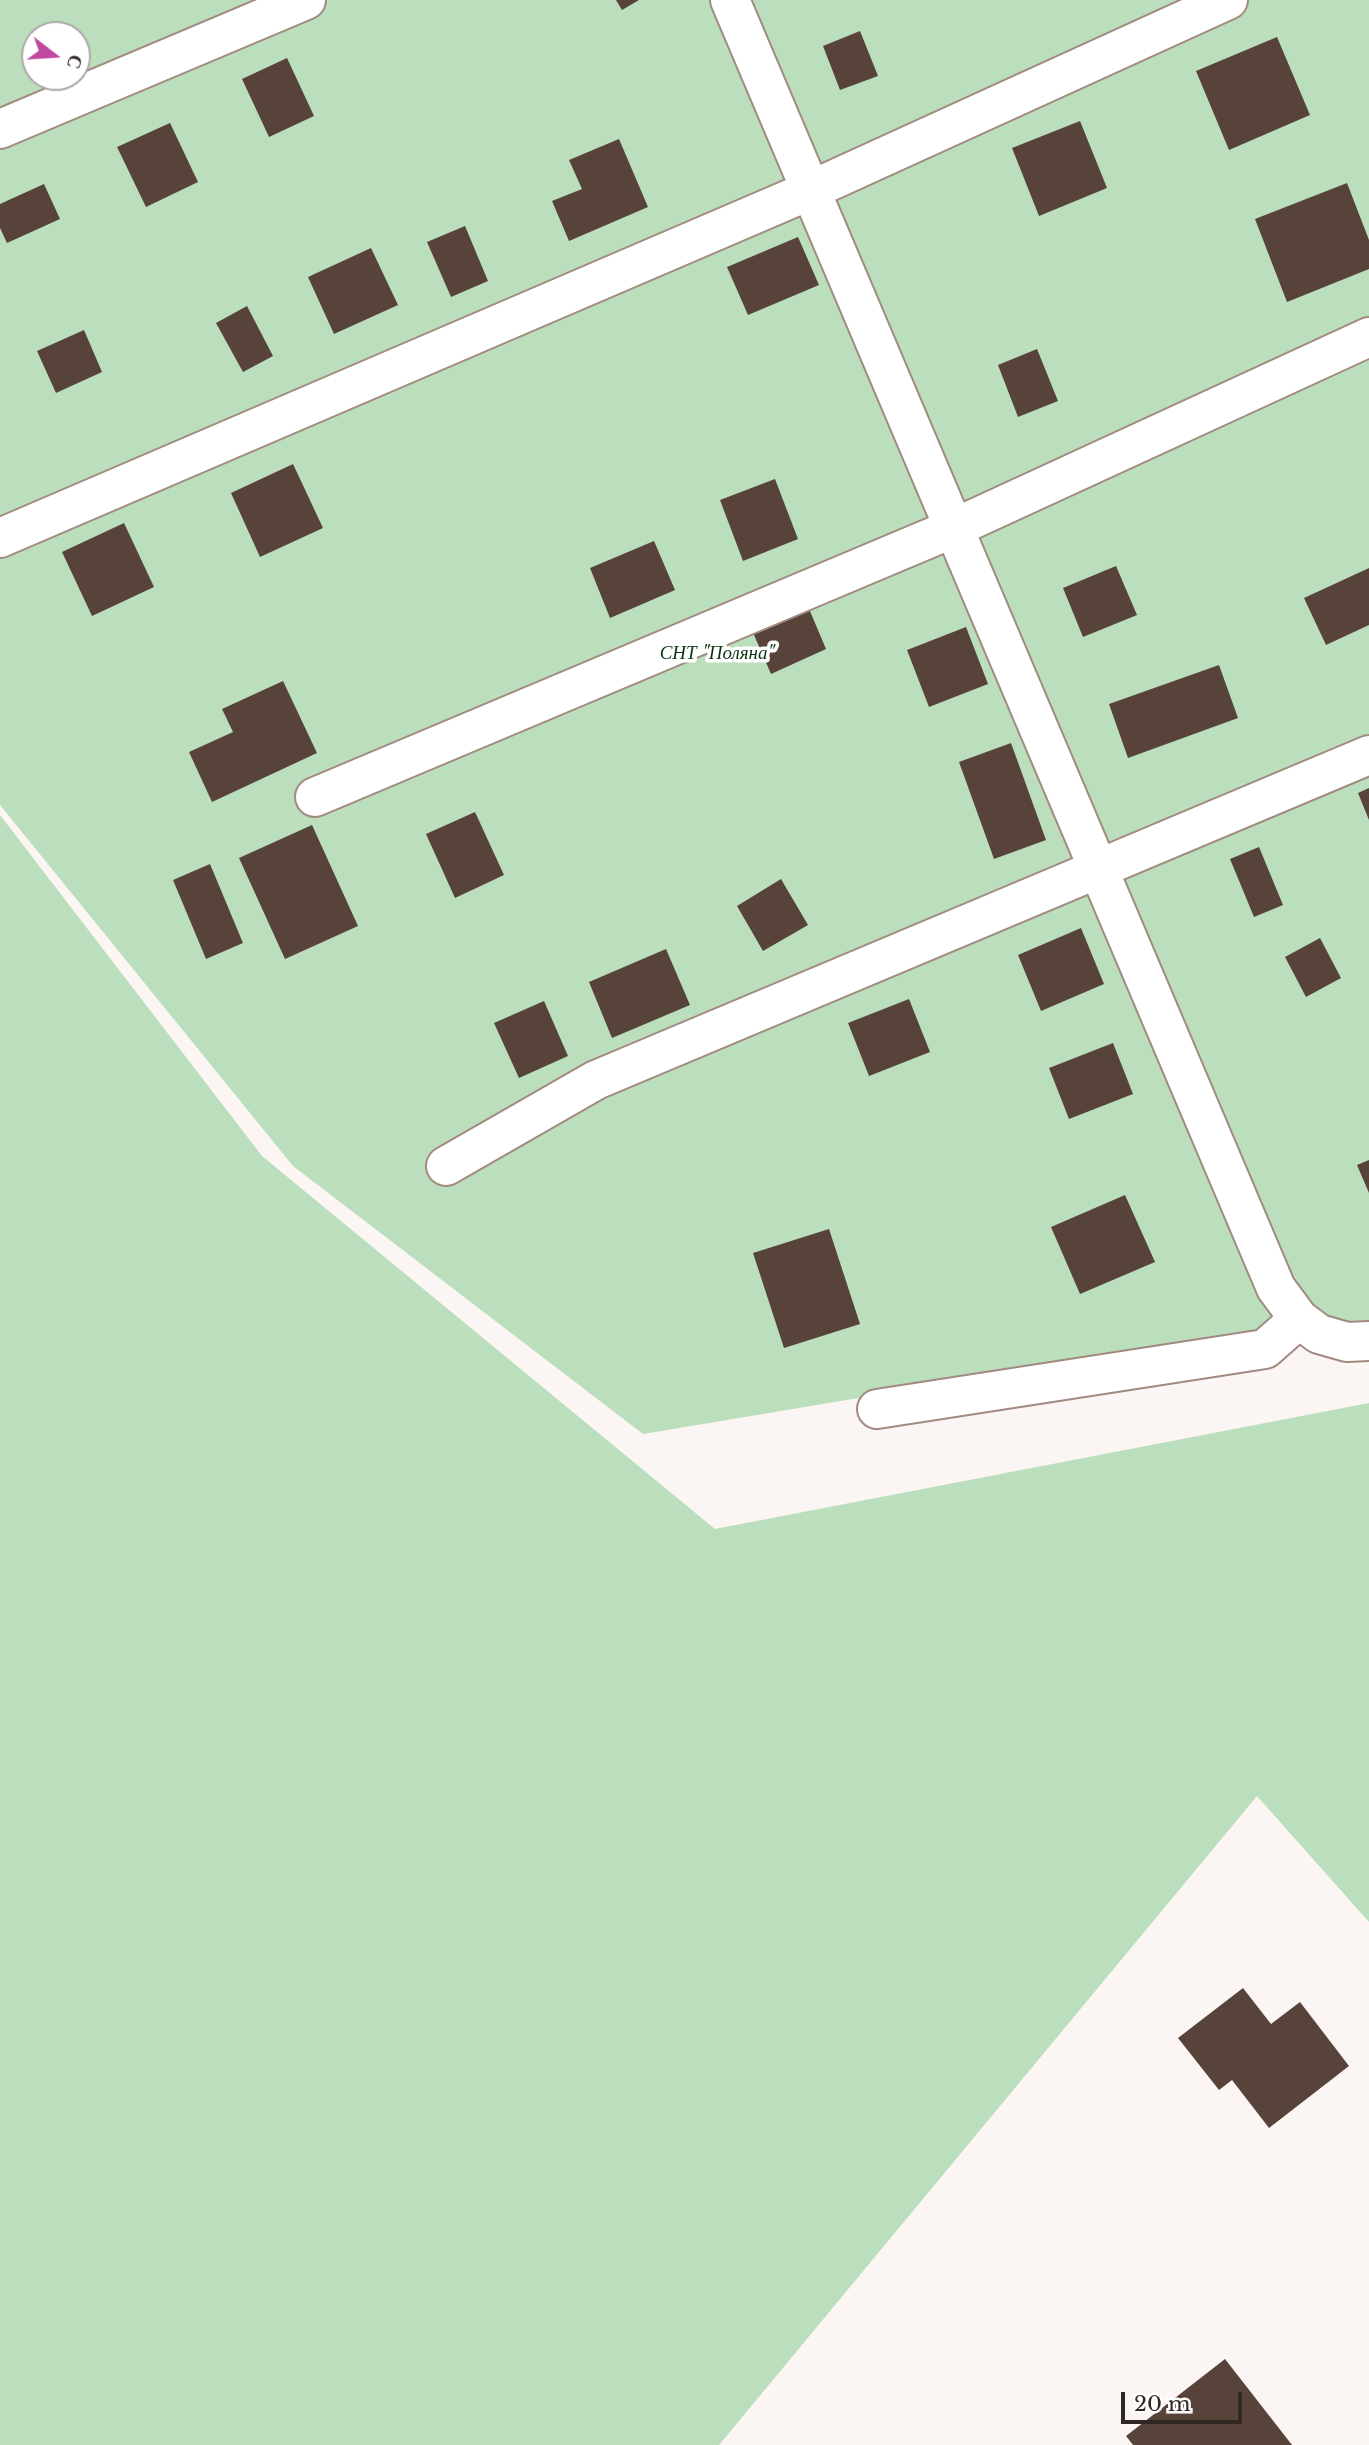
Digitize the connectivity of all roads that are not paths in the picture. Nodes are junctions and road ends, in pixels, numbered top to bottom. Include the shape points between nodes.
1 (306, 0) edge
2 (730, 0) edge
3 (1228, 0) edge
4 (0, 129) edge
5 (811, 190) junction
6 (1369, 337) edge
7 (954, 528) junction
8 (0, 538) edge
9 (1369, 755) edge
10 (315, 797) dead end
11 (1099, 870) junction
12 (446, 1166) dead end
13 (1299, 1319) junction
14 (1369, 1341) edge
15 (877, 1409) dead end

1 - 4 street
2 - 5 street
3 - 5 street
5 - 7 street
5 - 8 street
6 - 7 street
7 - 10 street
7 - 11 street
9 - 11 street
11 - 12 street via 596,1080
11 - 13 street via 1276,1288
13 - 14 street via 1319,1334 1347,1342
13 - 15 street via 1265,1349

